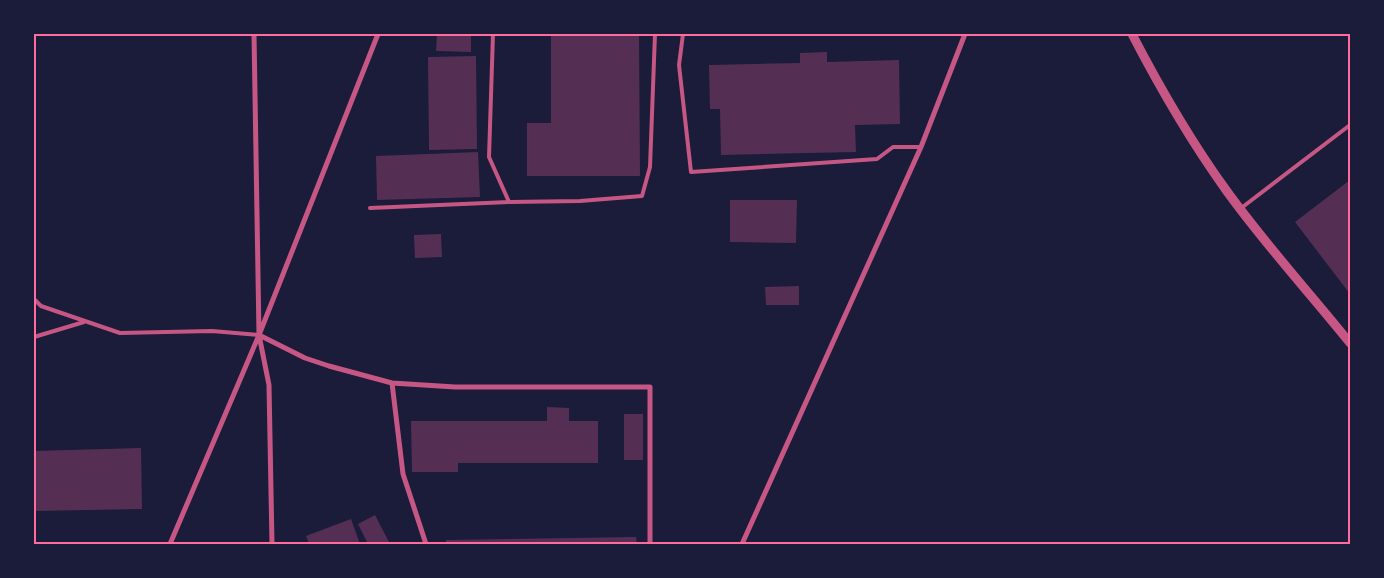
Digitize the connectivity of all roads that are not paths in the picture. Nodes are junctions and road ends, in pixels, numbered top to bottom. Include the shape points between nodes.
1 (254, 34) edge
2 (378, 34) edge
3 (493, 34) edge
4 (655, 34) edge
5 (683, 34) edge
6 (965, 34) edge
7 (1132, 34) edge
8 (1350, 125) edge
9 (920, 147) junction
10 (509, 202) junction
11 (370, 208) dead end
12 (1240, 209) junction
13 (34, 299) edge
14 (86, 322) junction
15 (259, 335) junction
16 (34, 337) edge
17 (1350, 343) edge
18 (392, 383) junction
19 (170, 544) edge
20 (272, 544) edge
21 (426, 544) edge
22 (650, 544) edge
23 (742, 544) edge

1 - 15 street
2 - 15 street
3 - 10 lane via 490,157
4 - 10 lane via 650,167 642,196
5 - 9 lane via 678,65 691,172 877,159 893,147
6 - 9 street
7 - 12 street via 1175,113
8 - 12 lane
9 - 23 street
10 - 11 lane
12 - 17 street
13 - 14 lane via 41,306
14 - 15 lane via 120,334 212,331
14 - 16 lane
15 - 18 street via 304,358
15 - 19 street
15 - 20 street via 269,384
18 - 21 street via 403,474
18 - 22 street via 650,387

